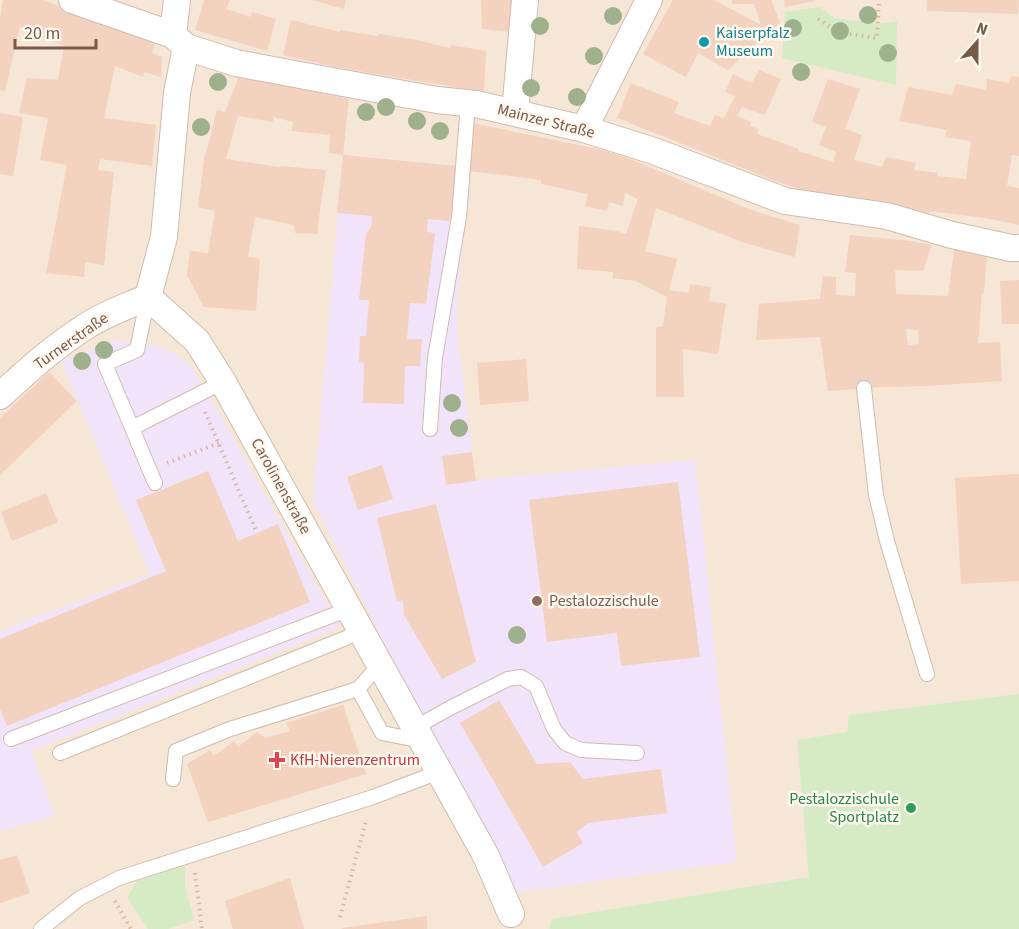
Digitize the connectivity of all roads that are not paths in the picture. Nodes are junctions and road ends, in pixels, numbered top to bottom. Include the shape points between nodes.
1 (525, 0) edge
2 (649, 0) edge
3 (177, 1) edge
4 (88, 3) edge
5 (180, 41) junction
6 (468, 104) junction
7 (515, 112) junction
8 (584, 129) junction
9 (1019, 248) edge
10 (148, 297) junction
11 (223, 382) junction
12 (864, 388) dead end
13 (0, 396) edge
14 (132, 428) junction
15 (430, 429) dead end
16 (155, 483) dead end
17 (355, 620) junction
18 (379, 665) junction
19 (927, 674) dead end
20 (358, 689) junction
21 (418, 734) junction
22 (11, 739) dead end
23 (60, 753) dead end
24 (637, 753) dead end
25 (439, 772) junction
26 (172, 779) dead end
27 (511, 914) dead end
28 (41, 929) edge

1 - 7 street
2 - 8 street
3 - 5 street
4 - 5 street, Mainzer Straße
5 - 6 street, Mainzer Straße via 236,63
5 - 10 street via 164,237
6 - 7 street, Mainzer Straße
6 - 15 lane via 459,217 435,358
7 - 8 street, Mainzer Straße
8 - 9 street, Mainzer Straße via 654,151 784,201 887,216 952,235
10 - 11 street, Carolinenstraße via 197,341
10 - 13 street, Turnerstraße via 89,324 47,353
10 - 14 lane via 137,350 105,364
11 - 14 lane
11 - 17 street, Carolinenstraße
12 - 19 lane via 876,495
14 - 16 lane
17 - 18 street, Carolinenstraße
17 - 22 lane
17 - 23 lane via 346,638
18 - 20 lane
18 - 21 street, Carolinenstraße
20 - 21 lane via 382,733
20 - 26 lane via 230,729 176,751
21 - 24 lane via 450,708 521,677 536,686 554,729 565,742 581,750
21 - 25 street, Carolinenstraße
25 - 27 street, Carolinenstraße via 486,856
25 - 28 lane via 373,797 118,878 80,898

